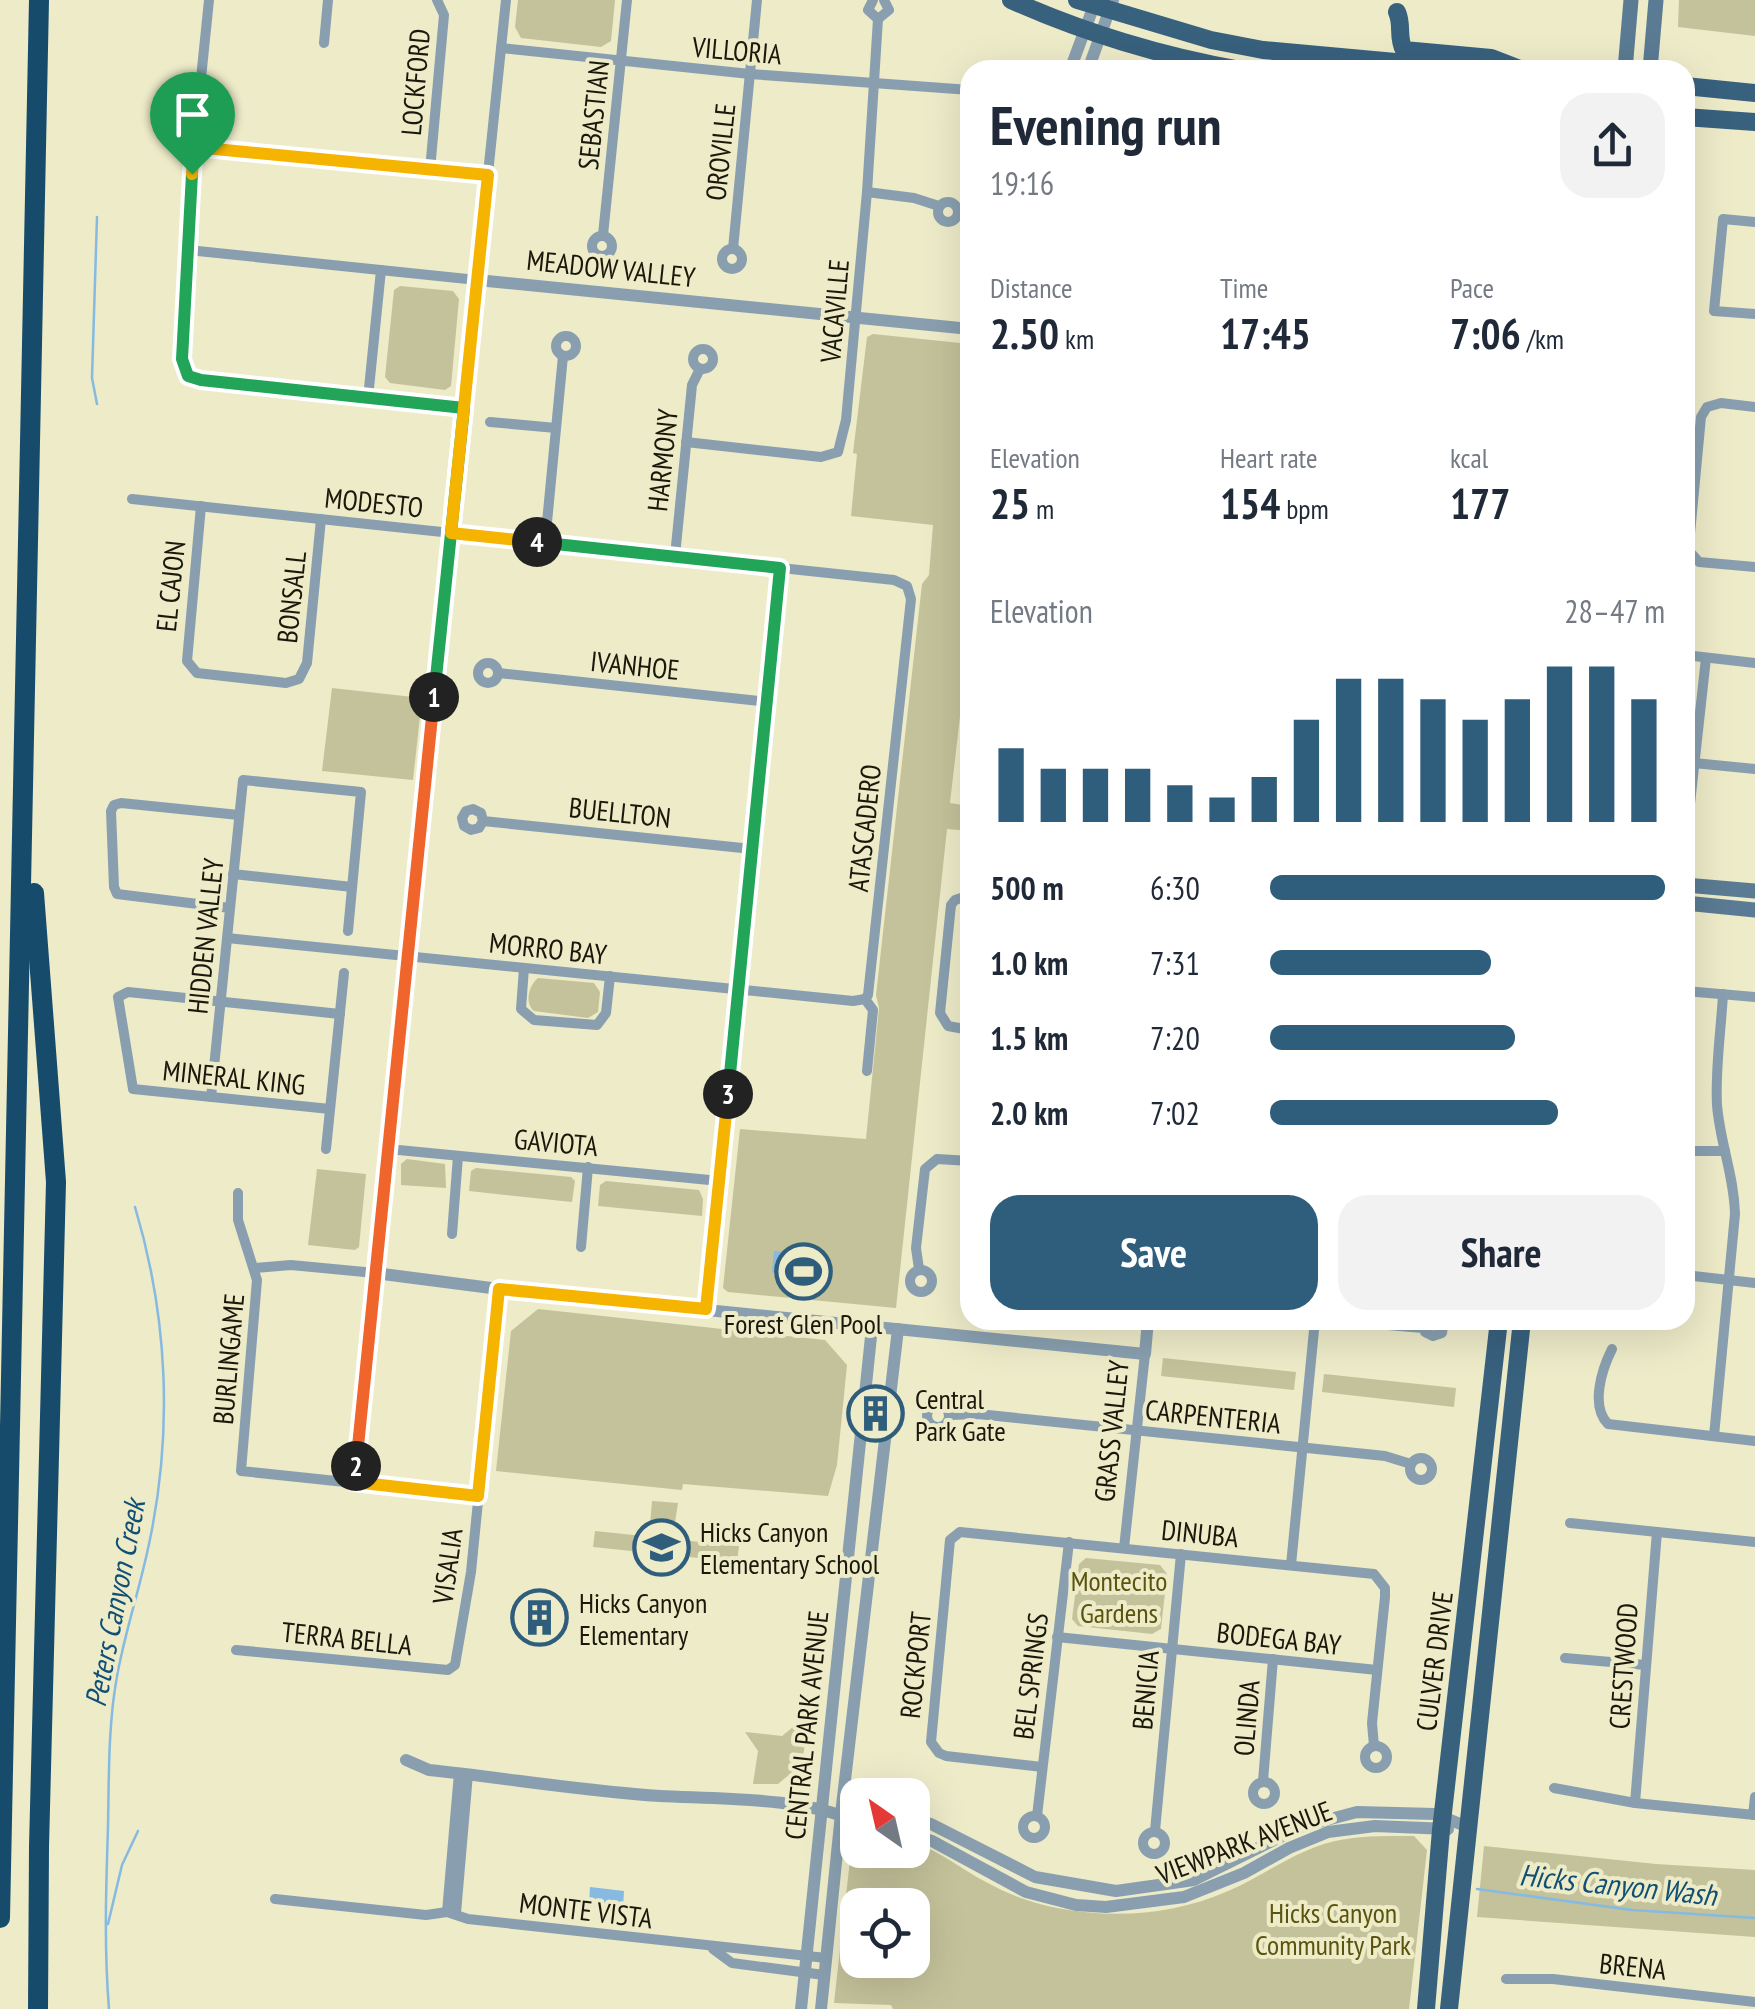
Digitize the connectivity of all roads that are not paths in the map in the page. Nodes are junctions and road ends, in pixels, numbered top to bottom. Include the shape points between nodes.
1 (40, 0) edge
2 (54, 0) edge
3 (209, 0) edge
4 (328, 0) edge
5 (436, 0) edge
6 (506, 0) edge
7 (627, 0) edge
8 (757, 0) edge
9 (873, 0) edge
10 (884, 0) edge
11 (1011, 0) edge
12 (1631, 0) edge
13 (1656, 0) edge
14 (1098, 3) edge
15 (878, 19) junction
16 (1093, 30) junction
17 (324, 43) dead end
18 (501, 48) junction
19 (1076, 60) edge
20 (1089, 60) edge
21 (1194, 60) edge
22 (1361, 60) edge
23 (1372, 60) edge
24 (1495, 60) edge
25 (1626, 60) edge
26 (1651, 60) edge
27 (621, 62) junction
28 (38, 71) junction
29 (750, 74) junction
30 (876, 85) junction
31 (1695, 87) edge
32 (960, 89) edge
33 (1755, 93) edge
34 (1695, 118) edge
35 (1755, 122) edge
36 (194, 147) junction
37 (430, 170) junction
38 (488, 175) junction
39 (867, 192) junction
40 (938, 206) dead end
41 (1755, 222) edge
42 (603, 235) dead end
43 (733, 249) dead end
44 (188, 250) junction
45 (381, 270) junction
46 (477, 280) junction
47 (1755, 314) edge
48 (856, 318) junction
49 (960, 328) edge
50 (563, 356) dead end
51 (700, 369) dead end
52 (368, 398) junction
53 (1755, 407) edge
54 (464, 408) junction
55 (490, 422) dead end
56 (556, 428) junction
57 (686, 442) junction
58 (1695, 491) edge
59 (132, 499) dead end
60 (201, 506) junction
61 (321, 519) junction
62 (451, 533) junction
63 (545, 543) junction
64 (675, 556) junction
65 (1695, 558) edge
66 (1755, 567) edge
67 (780, 568) junction
68 (907, 586) joint
69 (1695, 656) edge
70 (1706, 658) junction
71 (1755, 662) edge
72 (498, 672) dead end
73 (299, 679) joint
74 (768, 702) junction
75 (26, 751) junction
76 (1695, 754) edge
77 (1695, 763) edge
78 (1755, 769) edge
79 (240, 815) junction
80 (483, 820) dead end
81 (752, 849) junction
82 (234, 874) junction
83 (1695, 885) edge
84 (352, 887) junction
85 (1755, 891) edge
86 (960, 898) edge
87 (1695, 905) edge
88 (230, 908) junction
89 (1755, 910) edge
90 (348, 931) dead end
91 (227, 938) junction
92 (408, 956) junction
93 (524, 968) junction
94 (344, 973) dead end
95 (610, 976) junction
96 (738, 990) junction
97 (1695, 992) edge
98 (1723, 994) junction
99 (1755, 997) edge
100 (865, 999) junction
101 (220, 1002) junction
102 (340, 1014) junction
103 (960, 1028) edge
104 (867, 1071) dead end
105 (211, 1097) junction
106 (330, 1109) junction
107 (326, 1149) dead end
108 (388, 1149) junction
109 (1695, 1151) edge
110 (1725, 1151) junction
111 (458, 1156) junction
112 (960, 1159) edge
113 (588, 1167) junction
114 (720, 1181) junction
115 (238, 1193) dead end
116 (452, 1234) dead end
117 (581, 1247) dead end
118 (255, 1268) junction
119 (920, 1270) dead end
120 (375, 1274) junction
121 (1695, 1277) edge
122 (1728, 1280) junction
123 (1755, 1283) edge
124 (499, 1289) junction
125 (706, 1309) junction
126 (872, 1327) junction
127 (898, 1329) junction
128 (1147, 1330) edge
129 (1314, 1330) edge
130 (1498, 1330) edge
131 (1521, 1330) edge
132 (1612, 1348) dead end
133 (1144, 1354) junction
134 (866, 1385) junction
135 (893, 1388) junction
136 (950, 1415) dead end
137 (1136, 1430) junction
138 (1714, 1436) junction
139 (1755, 1441) edge
140 (1302, 1448) junction
141 (1411, 1464) dead end
142 (354, 1482) junction
143 (478, 1496) junction
144 (1570, 1523) dead end
145 (1657, 1532) junction
146 (954, 1536) joint
147 (1069, 1542) junction
148 (1755, 1542) edge
149 (1124, 1548) junction
150 (1181, 1554) junction
151 (1291, 1564) junction
152 (1057, 1637) junction
153 (236, 1650) dead end
154 (1171, 1650) junction
155 (1565, 1658) dead end
156 (1274, 1660) junction
157 (1645, 1666) junction
158 (452, 1668) joint
159 (1377, 1670) junction
160 (1374, 1746) dead end
161 (406, 1760) dead end
162 (1042, 1767) junction
163 (464, 1773) junction
164 (845, 1778) edge
165 (1263, 1781) dead end
166 (1554, 1788) dead end
167 (1755, 1797) edge
168 (1635, 1803) junction
169 (821, 1810) junction
170 (840, 1814) edge
171 (1754, 1815) edge
172 (1037, 1816) dead end
173 (840, 1824) edge
174 (930, 1824) edge
175 (1438, 1825) junction
176 (1468, 1827) junction
177 (1155, 1831) dead end
178 (930, 1840) edge
179 (1130, 1890) junction
180 (275, 1899) dead end
181 (1131, 1906) junction
182 (452, 1912) junction
183 (0, 1918) edge
184 (712, 1948) junction
185 (807, 1956) junction
186 (826, 1958) junction
187 (804, 1972) junction
188 (824, 1975) junction
189 (1506, 1979) dead end
190 (1695, 1995) junction
191 (1755, 2002) edge
192 (38, 2009) edge
193 (801, 2009) edge
194 (822, 2009) edge
195 (1426, 2009) edge
196 (1449, 2009) edge
197 (1694, 2009) edge

1 - 28 highway
2 - 28 highway
3 - 36 street
4 - 17 street
5 - 37 street, LOCKFORD via 444,15
6 - 18 street
7 - 27 street, SEBASTIAN
8 - 29 street, OROVILLE
9 - 15 street, VACAVILLE via 868,10
10 - 15 street, VACAVILLE via 889,10
11 - 16 main road
12 - 25 main road
13 - 26 main road
14 - 16 street
14 - 22 main road via 1211,40
15 - 30 street, VACAVILLE
16 - 19 street
16 - 20 street
16 - 21 main road
18 - 27 street, VILLORIA
18 - 38 street
23 - 24 main road via 1396,12 1404,50
27 - 29 street, VILLORIA
27 - 42 street, SEBASTIAN
28 - 75 highway
29 - 30 street, VILLORIA
29 - 43 street, OROVILLE
30 - 32 street, VILLORIA
30 - 39 street, VACAVILLE
31 - 33 main road
34 - 35 main road
36 - 37 street
36 - 44 street
37 - 38 street
38 - 46 street
39 - 40 street
39 - 48 street, VACAVILLE
41 - 47 street via 1723,219 1714,311
44 - 45 street, MEADOW VALLEY
44 - 52 street via 183,370 201,380
45 - 46 street, MEADOW VALLEY
45 - 52 street
46 - 48 street, MEADOW VALLEY
46 - 54 street
48 - 49 street, MEADOW VALLEY
48 - 57 street, VACAVILLE via 838,452 821,456
50 - 56 street
51 - 57 street, HARMONY
52 - 54 street
53 - 58 street via 1707,406
54 - 62 street
55 - 56 street
56 - 63 street
57 - 64 street, HARMONY
59 - 60 street, MODESTO
60 - 61 street, MODESTO
60 - 73 street, EL CAJON via 186,653 190,669 286,683
61 - 62 street, MODESTO
61 - 73 street, BONSALL via 307,663
62 - 63 street, MODESTO
62 - 92 street
63 - 64 street, MODESTO
64 - 67 street, MODESTO
65 - 66 street
67 - 68 street, MODESTO
67 - 74 street
68 - 100 street, ATASCADERO via 911,599
69 - 70 street
70 - 71 street
70 - 76 street
72 - 74 street, IVANHOE
74 - 81 street
75 - 183 highway
75 - 192 highway via 56,1182
77 - 78 street
79 - 82 street, HIDDEN VALLEY
79 - 84 street, HIDDEN VALLEY via 243,780 361,792
79 - 88 street via 114,805 111,812 117,894
80 - 81 street, BUELLTON
81 - 96 street
82 - 84 street
82 - 88 street, HIDDEN VALLEY
83 - 85 main road
84 - 90 street
86 - 103 street via 951,906 940,1014 948,1026
87 - 89 main road
88 - 91 street, HIDDEN VALLEY
91 - 92 street, MORRO BAY
91 - 101 street, HIDDEN VALLEY
92 - 93 street, MORRO BAY
92 - 108 street
93 - 95 street, MORRO BAY
93 - 95 street via 521,1009 529,1018 553,1022 597,1025 606,1012
94 - 102 street
95 - 96 street, MORRO BAY
96 - 100 street, MORRO BAY
96 - 114 street
97 - 98 street
98 - 99 street
98 - 110 street via 1717,1088
100 - 104 street, ATASCADERO via 873,1010
101 - 102 street
101 - 105 street, HIDDEN VALLEY
101 - 105 street, MINERAL KING via 128,992 118,1003 132,1089
102 - 106 street
105 - 106 street, MINERAL KING
106 - 107 street
108 - 111 street, GAVIOTA
108 - 120 street
109 - 110 street
110 - 122 street via 1735,1214
111 - 113 street, GAVIOTA
111 - 116 street
112 - 119 street via 930,1162 922,1177
113 - 114 street, GAVIOTA
113 - 117 street
114 - 125 street
115 - 118 street, BURLINGAME via 238,1220
118 - 120 street
118 - 142 street, BURLINGAME via 241,1471
120 - 124 street
120 - 142 street
121 - 122 street
122 - 123 street
122 - 138 street
124 - 125 street
124 - 143 street, VISALIA
125 - 126 street
126 - 127 street
126 - 134 street, CENTRAL PARK AVENUE
127 - 133 street
127 - 135 street, CENTRAL PARK AVENUE
128 - 133 street, GRASS VALLEY
129 - 140 street
130 - 175 main road, CULVER DRIVE
131 - 176 main road, CULVER DRIVE
132 - 138 street via 1599,1405 1608,1424
133 - 137 street, GRASS VALLEY
134 - 135 street
134 - 169 street, CENTRAL PARK AVENUE
135 - 164 street, CENTRAL PARK AVENUE
136 - 137 street, CARPENTERIA
137 - 140 street, CARPENTERIA
137 - 149 street, GRASS VALLEY
138 - 139 street
140 - 141 street, CARPENTERIA
140 - 151 street
142 - 143 street
143 - 158 street, VISALIA
144 - 145 street
145 - 148 street
145 - 157 street, CRESTWOOD
146 - 147 street, DINUBA
146 - 162 street, ROCKPORT via 931,1742 946,1756
147 - 149 street, DINUBA
147 - 152 street, BEL SPRINGS
149 - 150 street, DINUBA
150 - 151 street, DINUBA
150 - 154 street, BENICIA
151 - 159 street, DINUBA via 1380,1579 1385,1597
152 - 154 street, BODEGA BAY
152 - 162 street, BEL SPRINGS
153 - 158 street, TERRA BELLA
154 - 156 street, BODEGA BAY
154 - 177 street, BENICIA
155 - 157 street
156 - 159 street, BODEGA BAY
156 - 165 street, OLINDA
157 - 168 street, CRESTWOOD
159 - 160 street
161 - 163 street
162 - 172 street, BEL SPRINGS
163 - 169 street
163 - 182 street
166 - 168 street
167 - 171 street
168 - 171 street
169 - 170 street
169 - 185 street, CENTRAL PARK AVENUE
173 - 186 street, CENTRAL PARK AVENUE
174 - 179 street, VIEWPARK AVENUE via 1035,1877
175 - 176 street
175 - 179 street, VIEWPARK AVENUE via 1382,1811 1339,1816 1300,1826 1194,1880
175 - 181 street, VIEWPARK AVENUE via 1328,1832 1209,1888
175 - 195 main road, CULVER DRIVE
176 - 196 main road, CULVER DRIVE
178 - 181 street, VIEWPARK AVENUE via 1026,1892 1076,1904
179 - 181 street
180 - 182 street, MONTE VISTA
182 - 184 street, MONTE VISTA
184 - 185 street, MONTE VISTA
184 - 187 street, MONTE VISTA via 732,1963
185 - 186 street, MONTE VISTA
185 - 187 street, CENTRAL PARK AVENUE
186 - 188 street, CENTRAL PARK AVENUE
187 - 188 street, MONTE VISTA
187 - 193 street, CENTRAL PARK AVENUE
188 - 194 street, CENTRAL PARK AVENUE
189 - 190 street, BRENA
190 - 191 street, BRENA
190 - 197 street

